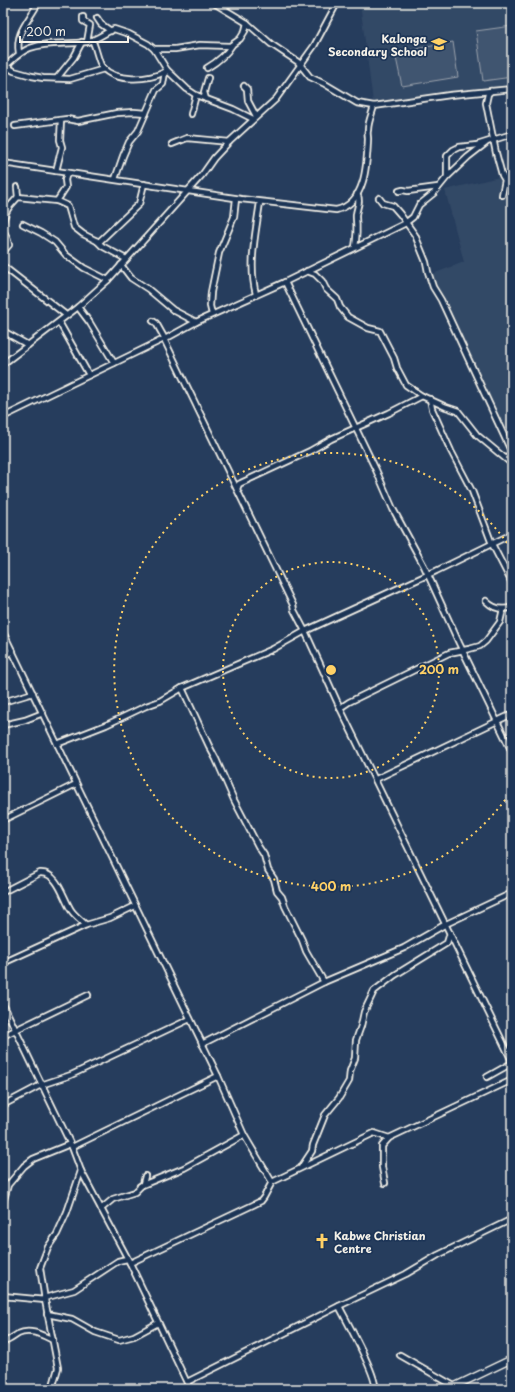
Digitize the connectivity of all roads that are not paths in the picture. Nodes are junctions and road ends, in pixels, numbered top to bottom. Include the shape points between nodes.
1 (38, 3) edge
2 (214, 3) edge
3 (337, 3) edge
4 (83, 16) dead end
5 (247, 23) junction
6 (90, 24) junction
7 (111, 30) junction
8 (87, 41) junction
9 (232, 45) junction
10 (154, 49) junction
11 (19, 53) junction
12 (300, 66) junction
13 (4, 67) edge
14 (207, 68) dead end
15 (104, 69) junction
16 (166, 71) junction
17 (57, 78) junction
18 (208, 78) dead end
19 (244, 86) dead end
20 (512, 88) edge
21 (491, 91) junction
22 (196, 95) junction
23 (206, 99) junction
24 (374, 106) junction
25 (146, 113) junction
26 (190, 114) dead end
27 (255, 118) junction
28 (61, 120) junction
29 (15, 126) dead end
30 (512, 134) edge
31 (494, 139) junction
32 (488, 141) junction
33 (229, 142) junction
34 (172, 144) dead end
35 (3, 163) edge
36 (56, 171) junction
37 (67, 173) junction
38 (448, 176) junction
39 (115, 179) junction
40 (144, 184) junction
41 (17, 187) dead end
42 (438, 187) junction
43 (188, 191) junction
44 (399, 192) dead end
45 (357, 194) junction
46 (502, 195) dead end
47 (18, 197) junction
48 (379, 198) dead end
49 (236, 199) junction
50 (57, 201) junction
51 (260, 202) junction
52 (3, 204) edge
53 (10, 207) junction
54 (405, 223) junction
55 (23, 224) dead end
56 (97, 241) junction
57 (355, 247) junction
58 (3, 252) edge
59 (126, 259) junction
60 (121, 265) junction
61 (3, 266) edge
62 (307, 271) junction
63 (108, 280) junction
64 (285, 282) junction
65 (256, 294) junction
66 (78, 307) junction
67 (212, 314) junction
68 (66, 315) junction
69 (59, 322) junction
70 (153, 322) dead end
71 (196, 322) junction
72 (3, 331) edge
73 (164, 339) junction
74 (28, 345) junction
75 (114, 363) junction
76 (3, 364) edge
77 (89, 375) junction
78 (422, 396) junction
79 (430, 399) junction
80 (3, 417) edge
81 (355, 428) junction
82 (512, 452) edge
83 (512, 464) edge
84 (238, 487) junction
85 (512, 534) edge
86 (492, 544) junction
87 (428, 574) junction
88 (512, 583) edge
89 (486, 601) dead end
90 (512, 606) edge
91 (503, 609) junction
92 (305, 631) junction
93 (3, 632) edge
94 (13, 651) junction
95 (463, 651) junction
96 (3, 656) edge
97 (182, 688) junction
98 (33, 693) junction
99 (3, 702) edge
100 (340, 708) junction
101 (43, 713) junction
102 (512, 714) edge
103 (497, 721) junction
104 (3, 725) edge
105 (57, 744) junction
106 (512, 752) edge
107 (376, 779) junction
108 (76, 784) junction
109 (3, 820) edge
110 (3, 892) edge
111 (512, 893) edge
112 (135, 906) junction
113 (446, 924) junction
114 (86, 925) junction
115 (450, 933) junction
116 (3, 963) edge
117 (324, 982) junction
118 (88, 995) dead end
119 (3, 1004) edge
120 (190, 1019) junction
121 (15, 1031) junction
122 (3, 1036) edge
123 (202, 1044) junction
124 (512, 1062) edge
125 (218, 1076) junction
126 (486, 1078) dead end
127 (511, 1082) edge
128 (41, 1085) junction
129 (3, 1104) edge
130 (244, 1135) junction
131 (389, 1138) junction
132 (71, 1146) junction
133 (302, 1166) junction
134 (81, 1171) junction
135 (145, 1176) dead end
136 (272, 1182) junction
137 (385, 1183) dead end
138 (140, 1186) junction
139 (3, 1203) edge
140 (101, 1209) junction
141 (512, 1219) edge
142 (128, 1261) junction
143 (3, 1296) edge
144 (44, 1299) junction
145 (339, 1306) junction
146 (48, 1314) junction
147 (158, 1323) junction
148 (53, 1340) junction
149 (3, 1342) edge
150 (400, 1356) dead end
151 (512, 1359) edge
152 (187, 1382) junction
153 (452, 1388) edge
154 (52, 1389) edge
155 (190, 1389) edge
156 (375, 1389) edge

1 - 11 street via 20,34
2 - 5 street
3 - 12 street
4 - 6 street via 83,21
5 - 9 street via 240,39
5 - 12 street
6 - 7 street via 98,20
6 - 8 street
7 - 8 street via 103,36
7 - 10 street via 128,34
8 - 11 street via 41,45
8 - 15 street
8 - 17 street
9 - 10 street
9 - 14 street via 217,62
10 - 16 street
11 - 13 street
12 - 24 street via 310,77 351,101
12 - 27 street via 276,99
13 - 17 street via 43,78
15 - 16 street via 128,78 153,77
15 - 17 street via 70,79
16 - 22 street
16 - 25 street via 163,84 156,90
18 - 23 street via 204,92
19 - 27 street
20 - 21 street
21 - 24 street
21 - 31 street via 486,103
22 - 23 street
22 - 26 street
23 - 27 street
24 - 45 street via 368,130 366,170
25 - 28 street via 117,113 78,121
25 - 39 street via 138,131 129,142
27 - 33 street
28 - 29 street
28 - 36 street via 62,147
30 - 31 street
31 - 32 street
31 - 46 street via 505,180
32 - 38 street
32 - 38 street via 453,150 447,156
33 - 34 street via 187,138
33 - 43 street
35 - 36 street
36 - 37 street
37 - 39 street
37 - 50 street via 66,187
38 - 42 street
39 - 40 street
40 - 43 street
40 - 56 street via 139,204 101,241
41 - 47 street
42 - 44 street
42 - 54 street
43 - 49 street
43 - 59 street
45 - 51 street via 348,205 336,210
45 - 57 street via 359,200
47 - 50 street
47 - 53 street
48 - 54 street via 383,203 393,206
49 - 51 street
49 - 67 street via 234,217 219,253 211,292
50 - 56 street via 68,206 74,227
51 - 65 street via 253,257
52 - 53 street
53 - 58 street via 5,212 3,228 9,245
54 - 57 street
54 - 82 street via 416,238 433,286
55 - 63 street via 55,242 84,268
56 - 59 street
57 - 62 street
59 - 60 street
60 - 63 street
60 - 71 street via 131,278 173,310
61 - 68 street
62 - 64 street
62 - 78 street via 322,281 348,317 368,328 380,331 404,382
63 - 66 street
64 - 65 street
64 - 81 street
65 - 67 street
66 - 68 street
66 - 75 street
67 - 71 street
68 - 69 street
69 - 74 street
69 - 77 street
70 - 73 street
71 - 73 street
72 - 74 street
73 - 75 street
73 - 84 street via 233,483
74 - 76 street
75 - 77 street
77 - 80 street
78 - 79 street
78 - 81 street
79 - 83 street via 458,411 477,435
79 - 86 street via 451,451 472,491
81 - 84 street
81 - 87 street via 393,509
84 - 92 street
85 - 86 street
86 - 87 street
86 - 88 street
87 - 92 street
87 - 95 street
89 - 91 street via 495,608
90 - 91 street
91 - 95 street via 500,622 486,641 480,646
92 - 97 street via 273,649
92 - 100 street
93 - 94 street
94 - 96 street
94 - 98 street
95 - 100 street via 449,653
95 - 103 street
97 - 105 street via 160,701
97 - 117 street via 234,800 260,852 264,855 268,870 306,951
98 - 99 street
98 - 101 street
100 - 107 street
101 - 104 street
101 - 105 street
102 - 103 street
103 - 106 street
103 - 107 street
105 - 108 street
107 - 113 street
108 - 109 street
108 - 112 street
110 - 114 street via 40,874 47,874 63,892 73,913
111 - 113 street
112 - 114 street via 110,918
112 - 120 street
113 - 115 street
113 - 117 street via 404,948
114 - 116 street
115 - 124 street
115 - 133 street via 446,943 394,975 374,991 364,1012 356,1040 355,1058 349,1081 340,1098 325,1115 312,1151
117 - 123 street
118 - 121 street
119 - 121 street
120 - 123 street
120 - 128 street via 71,1074
121 - 122 street
121 - 128 street
123 - 125 street
124 - 126 street
125 - 130 street
125 - 132 street
127 - 131 street
128 - 129 street
128 - 132 street
130 - 136 street
130 - 138 street via 184,1168
131 - 133 street via 374,1133
131 - 137 street via 382,1146
132 - 134 street
132 - 139 street via 33,1159 24,1166 8,1185
133 - 136 street
134 - 140 street
134 - 144 street via 67,1212 40,1268
135 - 138 street
136 - 142 street via 264,1197 254,1205
138 - 140 street via 131,1194 113,1199
140 - 142 street
141 - 145 street
142 - 144 street via 118,1261 74,1290
142 - 147 street
143 - 144 street
144 - 146 street
145 - 152 street
145 - 156 street via 376,1384
146 - 147 street via 72,1319 95,1332 119,1340 134,1336
146 - 148 street
147 - 152 street
148 - 149 street via 32,1332 22,1333
148 - 154 street via 58,1371
150 - 153 street
151 - 153 highway
152 - 155 street

